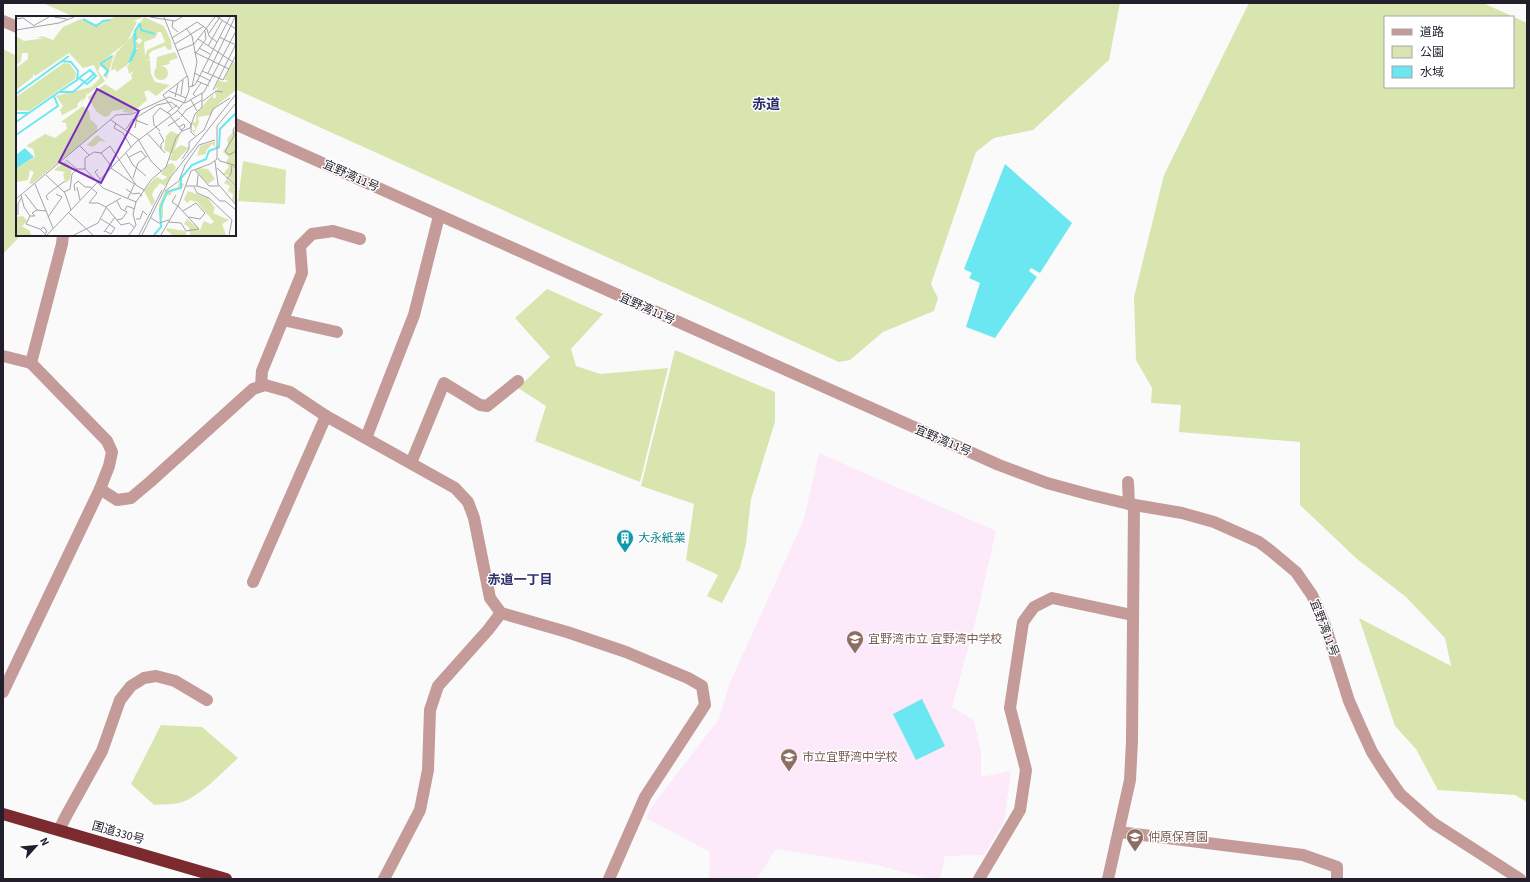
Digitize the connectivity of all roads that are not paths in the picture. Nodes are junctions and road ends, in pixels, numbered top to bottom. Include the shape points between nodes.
1 (3, 21) edge
2 (16, 27) edge
3 (236, 124) edge
4 (439, 216) junction
5 (63, 236) edge
6 (360, 239) dead end
7 (283, 320) junction
8 (337, 332) dead end
9 (3, 356) edge
10 (31, 363) junction
11 (518, 382) dead end
12 (261, 386) junction
13 (326, 416) junction
14 (366, 438) junction
15 (411, 463) junction
16 (1128, 482) dead end
17 (100, 489) junction
18 (1131, 504) junction
19 (253, 582) dead end
20 (501, 613) junction
21 (1132, 615) junction
22 (3, 692) edge
23 (207, 700) dead end
24 (3, 814) edge
25 (60, 830) junction
26 (1119, 832) junction
27 (1505, 875) edge
28 (226, 879) edge
29 (384, 879) edge
30 (609, 879) edge
31 (979, 879) edge
32 (1108, 879) edge
33 (1337, 879) edge
34 (1520, 879) edge

1 - 2 street
3 - 4 street, 宜野湾11号
4 - 14 street via 414,315
4 - 18 street, 宜野湾11号 via 999,465 1047,483
5 - 10 street
6 - 7 street via 333,231 312,234 300,246 302,273
7 - 8 street
7 - 12 street via 262,371
9 - 10 street
10 - 17 street via 107,442 112,452
11 - 15 street via 487,406 480,405 444,383
12 - 13 street via 290,392
12 - 17 street via 253,389 131,498 117,500
13 - 14 street
13 - 19 street
14 - 15 street
15 - 20 street via 455,488 468,502 474,518 490,598
16 - 18 street
17 - 22 street
18 - 21 street
18 - 27 street, 宜野湾11号 via 1182,513 1236,530 1259,542 1296,572 1318,609 1349,700 1372,752 1384,771 1400,794 1433,823
20 - 29 street via 438,686 430,710 428,770 420,810
20 - 30 street via 626,652 702,686 705,705 645,796
21 - 26 street via 1130,780
21 - 31 street via 1052,598 1034,607 1023,622 1010,708 1026,770 1020,810
23 - 25 street via 175,681 156,676 144,678 131,686 120,700 102,751
24 - 25 highway, 国道330号
25 - 28 highway, 国道330号
26 - 32 street
26 - 33 street via 1303,855 1337,867
27 - 34 street, 宜野湾11号

